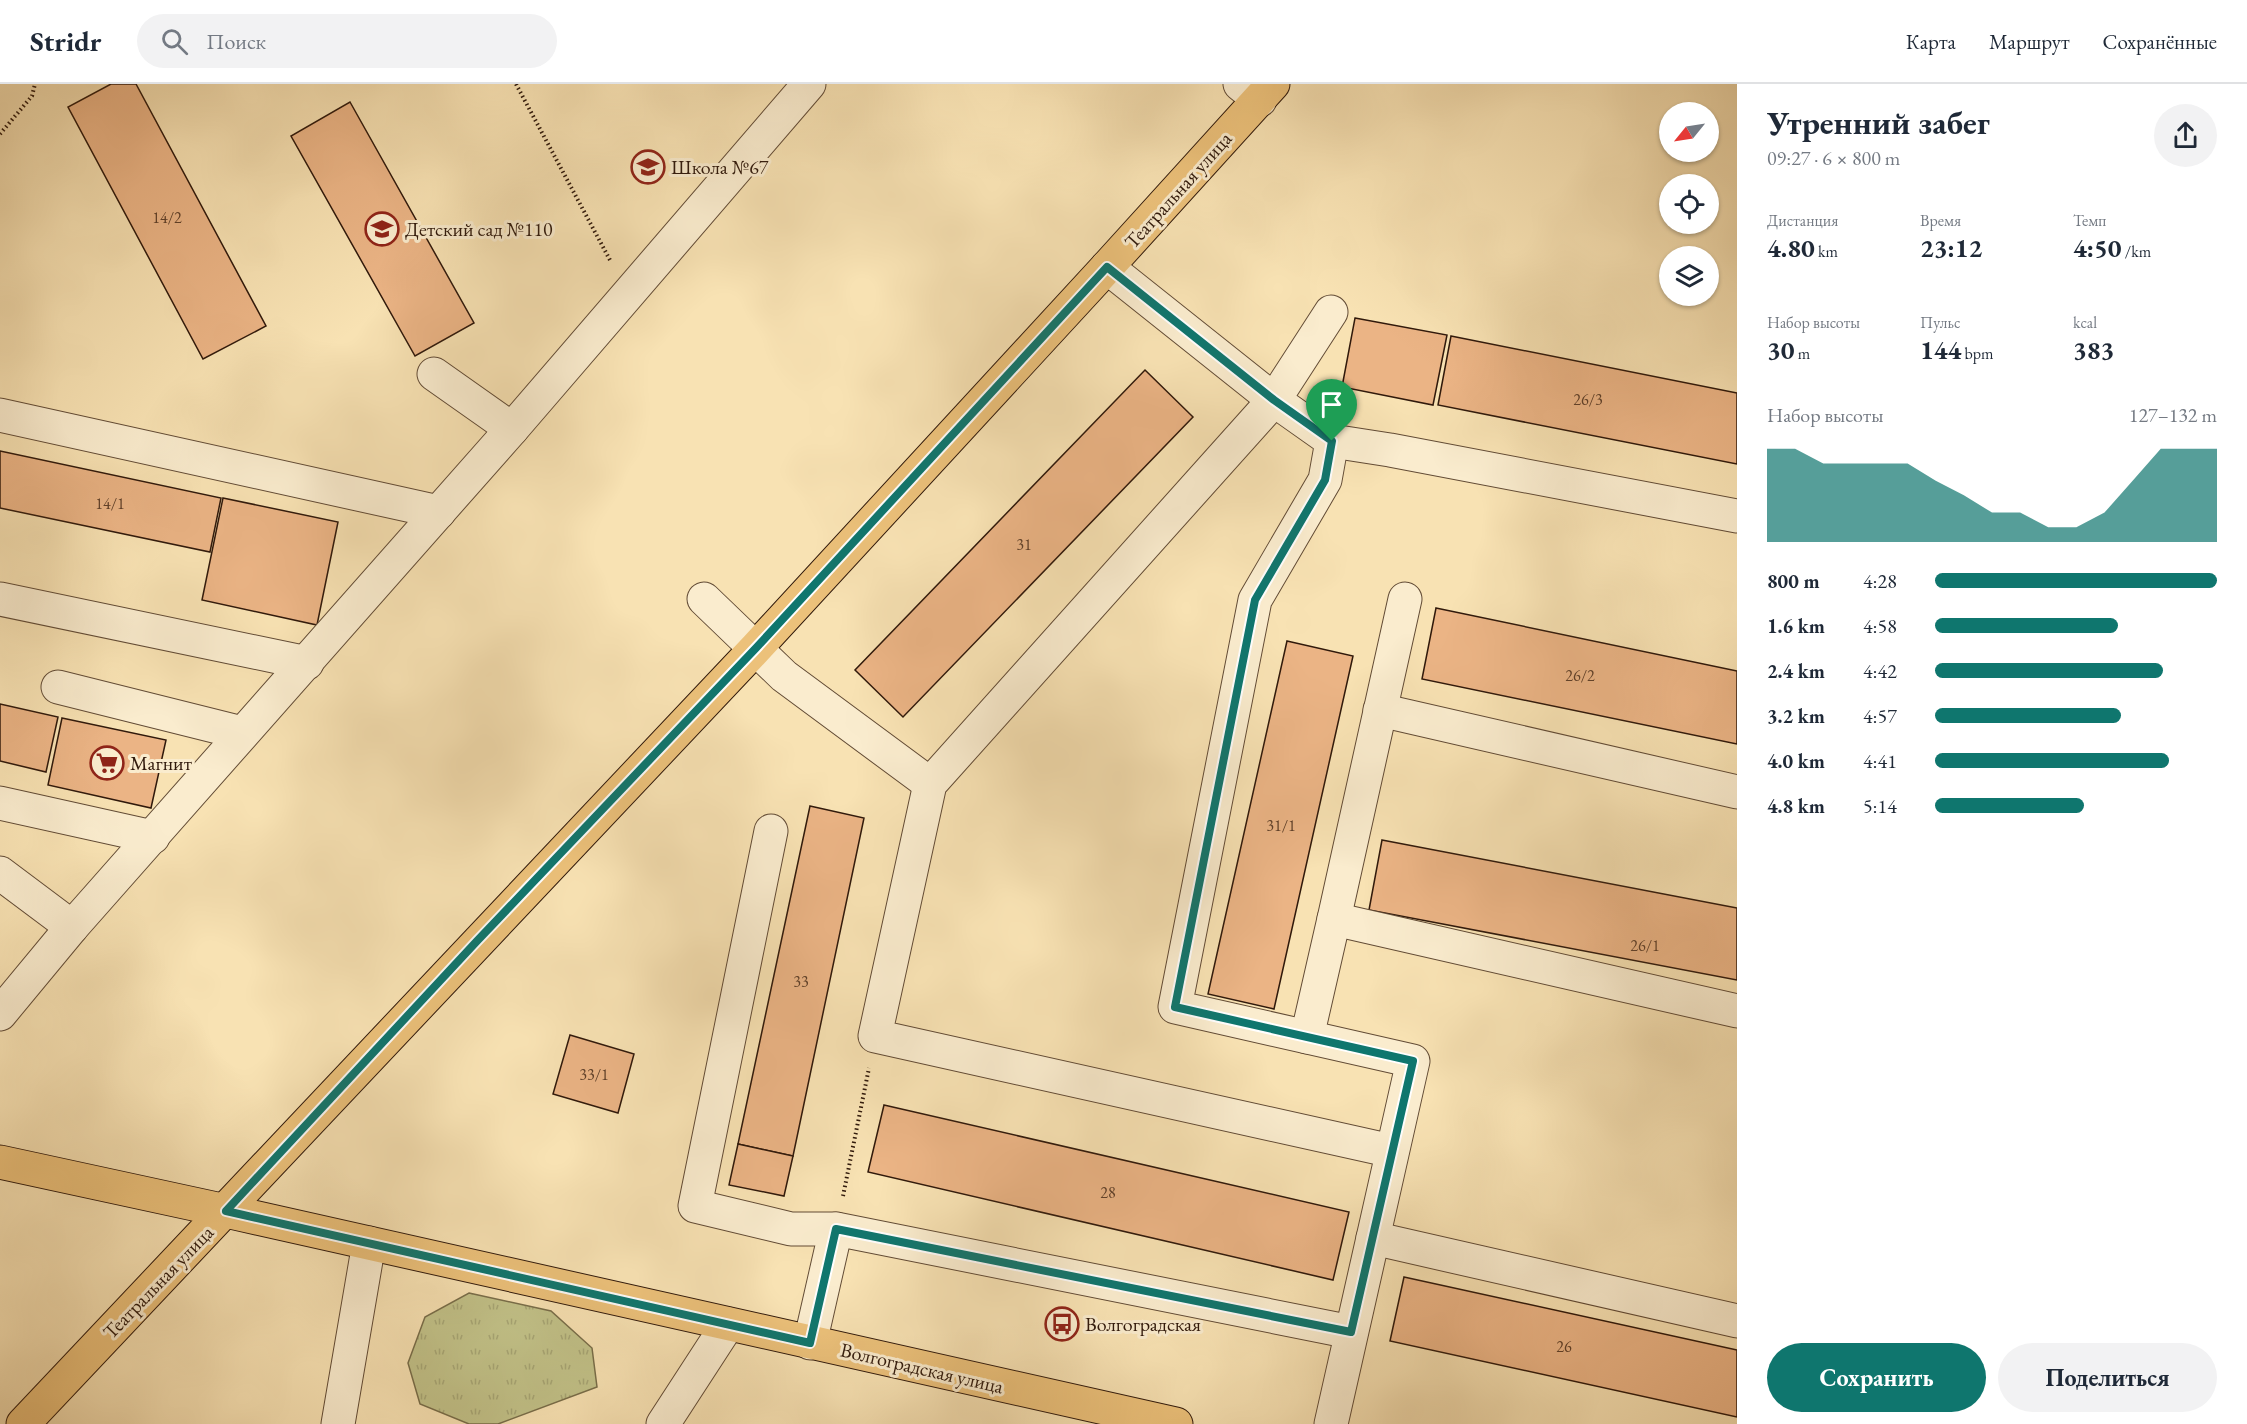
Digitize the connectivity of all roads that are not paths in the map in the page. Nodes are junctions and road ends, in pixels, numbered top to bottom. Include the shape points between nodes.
1 (809, 84) edge
2 (1258, 89) edge
3 (1107, 267) junction
4 (1331, 312) dead end
5 (434, 374) dead end
6 (1274, 400) junction
7 (0, 415) edge
8 (512, 429) junction
9 (1332, 441) junction
10 (439, 512) junction
11 (1737, 516) edge
12 (0, 599) edge
13 (704, 599) dead end
14 (1405, 599) dead end
15 (756, 648) junction
16 (307, 663) junction
17 (58, 687) dead end
18 (1380, 710) junction
19 (242, 734) junction
20 (930, 783) junction
21 (1737, 792) edge
22 (0, 803) edge
23 (771, 831) dead end
24 (153, 837) junction
25 (0, 873) edge
26 (1334, 919) junction
27 (72, 927) junction
28 (1737, 1011) edge
29 (0, 1014) edge
30 (1307, 1037) junction
31 (1392, 1151) junction
32 (0, 1162) edge
33 (226, 1211) junction
34 (836, 1229) junction
35 (1373, 1238) junction
36 (369, 1243) junction
37 (1737, 1321) edge
38 (728, 1324) junction
39 (1351, 1332) junction
40 (810, 1343) junction
41 (667, 1423) edge
42 (23, 1424) edge
43 (338, 1424) edge
44 (1176, 1424) edge
45 (1331, 1424) edge

1 - 8 lane
2 - 3 main road, Театральная улица
3 - 6 lane
3 - 15 main road, Театральная улица
4 - 6 lane
5 - 8 lane
6 - 9 lane
6 - 20 lane
7 - 10 lane
8 - 10 lane
9 - 11 lane
9 - 30 lane via 1325,480 1255,600 1175,1007
10 - 16 lane
12 - 16 lane
13 - 15 lane
14 - 18 lane
15 - 20 lane via 784,676
15 - 33 main road, Театральная улица
16 - 19 lane
17 - 19 lane
18 - 21 lane
18 - 26 lane
19 - 24 lane
20 - 31 lane via 875,1036
22 - 24 lane
23 - 34 lane via 695,1206 791,1229
24 - 27 lane
25 - 27 lane
26 - 28 lane
26 - 30 lane
27 - 29 lane
30 - 31 lane via 1413,1061
31 - 35 lane
32 - 33 main road, Волгоградская улица
33 - 36 main road, Волгоградская улица
33 - 42 main road, Театральная улица
34 - 39 lane
34 - 40 lane
35 - 37 lane
35 - 39 lane
36 - 38 main road, Волгоградская улица
36 - 43 lane
38 - 40 main road, Волгоградская улица
38 - 41 lane
39 - 45 lane
40 - 44 main road, Волгоградская улица

